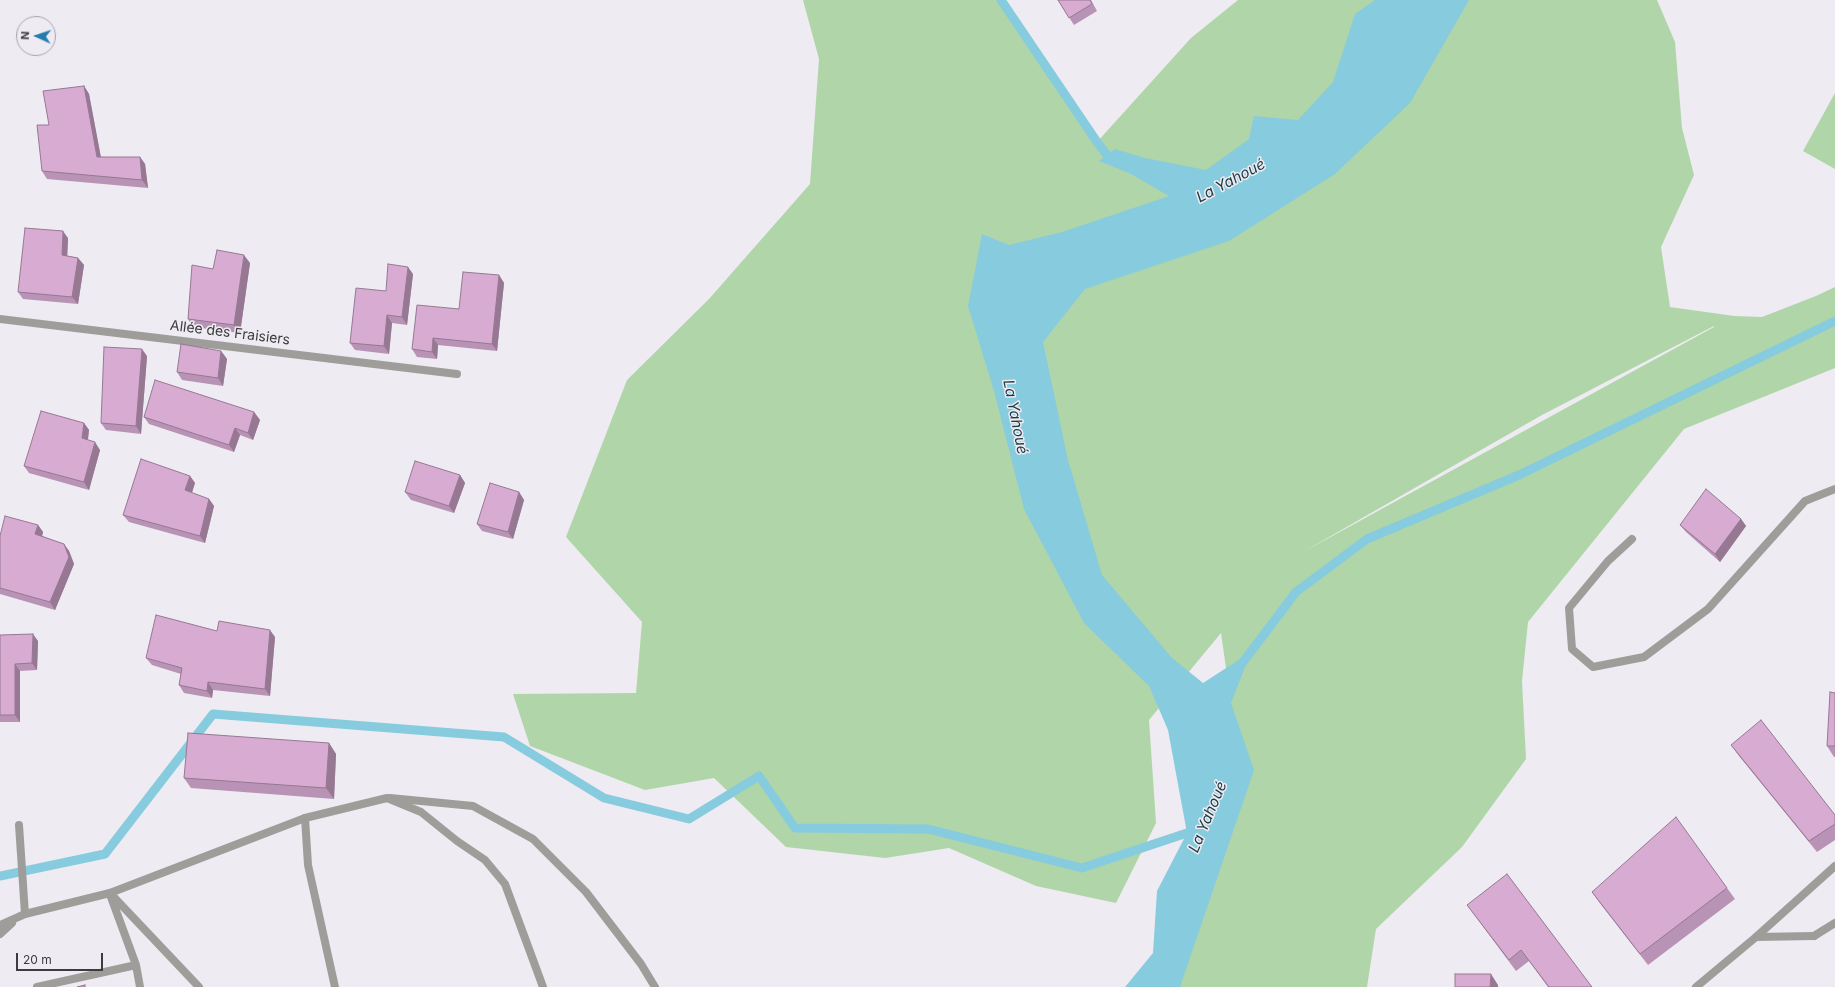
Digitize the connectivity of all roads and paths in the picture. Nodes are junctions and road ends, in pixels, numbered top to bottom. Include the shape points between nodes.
1 (0, 319) edge
2 (457, 374) dead end
3 (1835, 489) edge
4 (1632, 540) dead end
5 (387, 798) junction
6 (305, 818) junction
7 (19, 825) dead end
8 (1835, 866) edge
9 (110, 893) junction
10 (25, 914) junction
11 (16, 919) junction
12 (1835, 923) edge
13 (0, 925) edge
14 (0, 934) edge
15 (1756, 937) junction
16 (136, 965) junction
17 (37, 987) edge
18 (140, 987) edge
19 (199, 987) edge
20 (335, 987) edge
21 (543, 987) edge
22 (655, 987) edge
23 (1696, 987) edge

1 - 2 street, Allée des Fraisiers
3 - 4 street via 1805,501 1708,609 1644,657 1593,667 1572,649 1569,608 1608,561
5 - 6 street
5 - 21 street via 421,812 456,841 485,860 504,884
5 - 22 street via 473,806 534,839 586,892 641,964
6 - 9 street
6 - 20 street via 308,865
7 - 10 street
8 - 15 street
9 - 10 street
9 - 16 street
9 - 19 street
10 - 11 street
11 - 13 street
11 - 14 street
12 - 15 street via 1814,936
15 - 23 street
16 - 17 street
16 - 18 street

